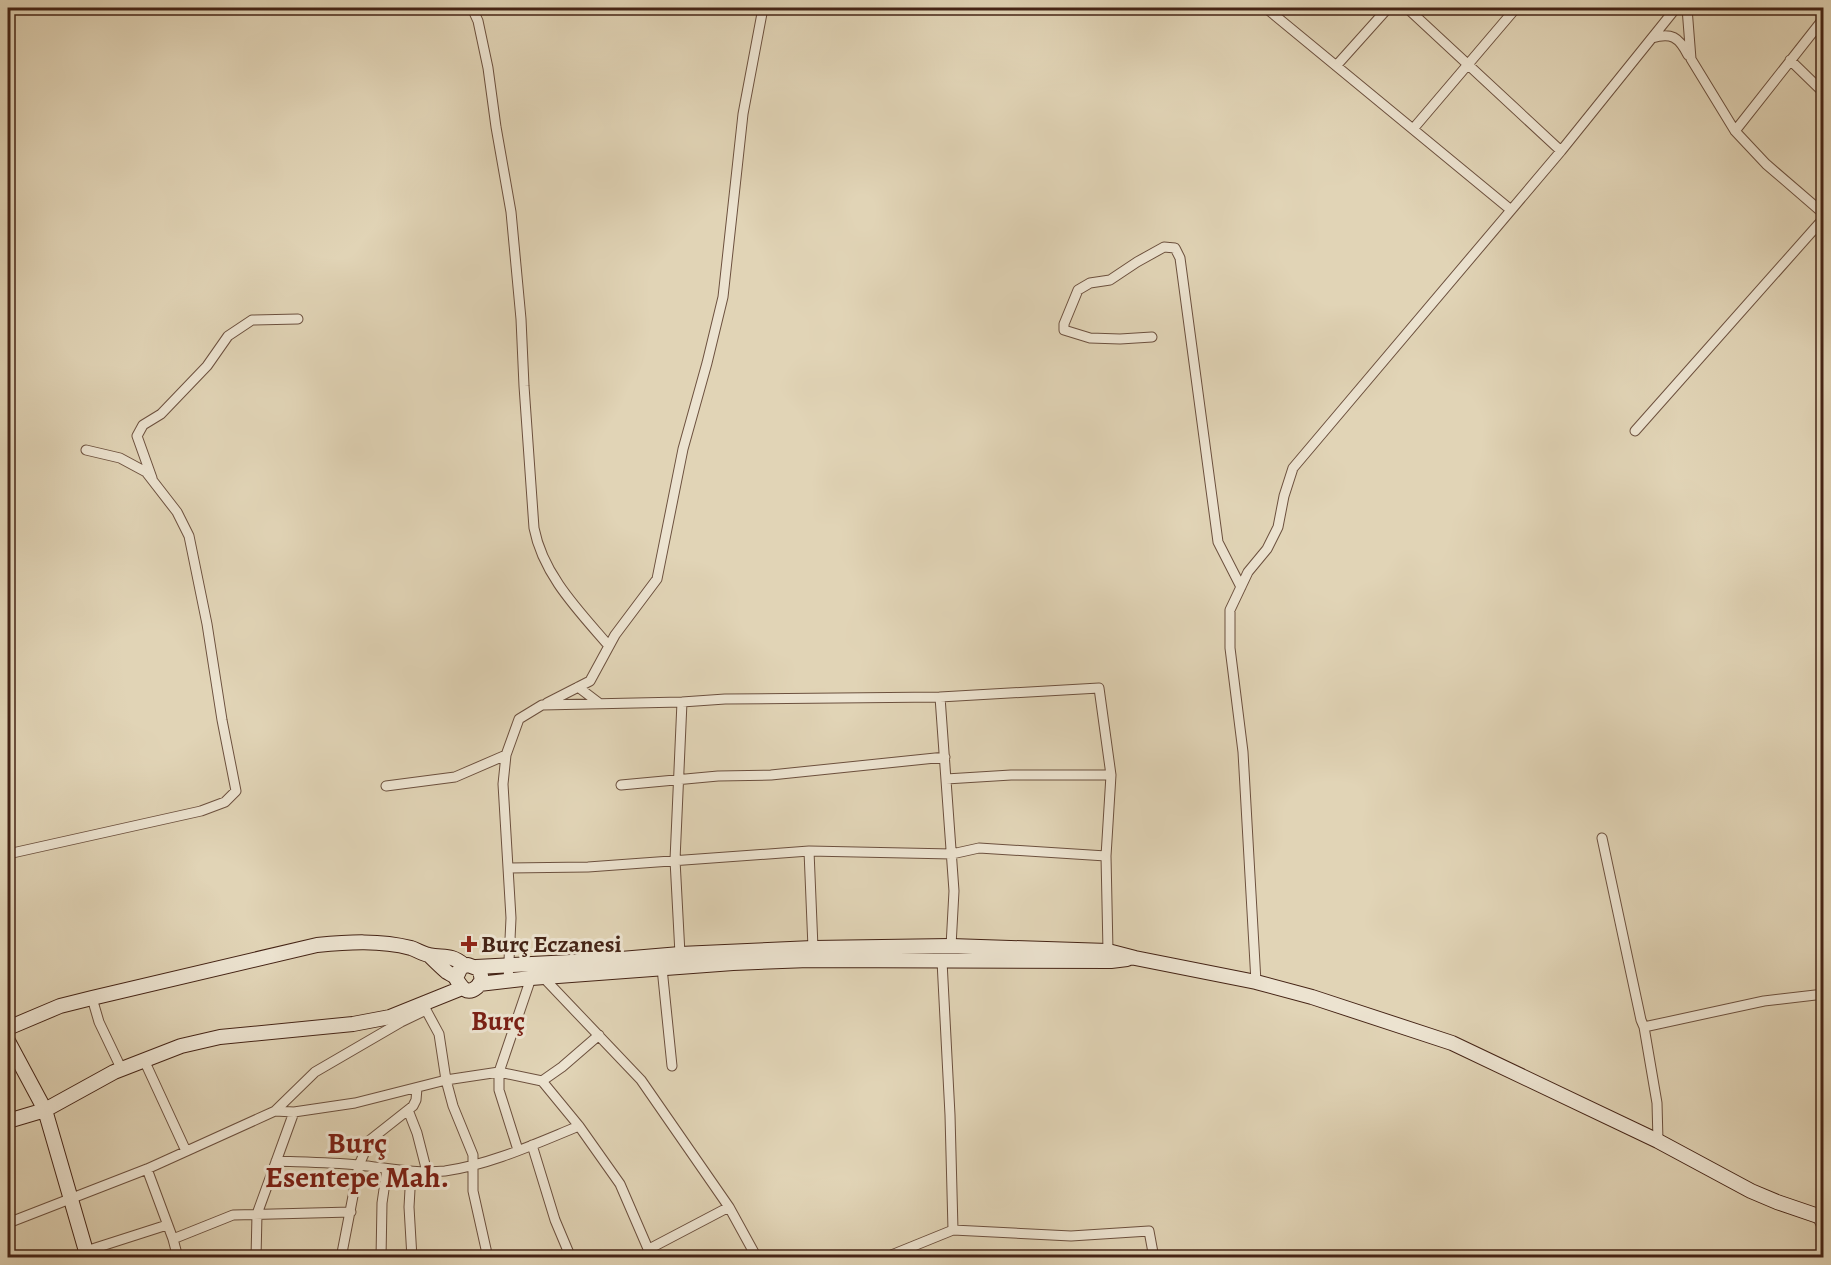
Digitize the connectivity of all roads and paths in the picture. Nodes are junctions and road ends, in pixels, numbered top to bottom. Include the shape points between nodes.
1 (472, 8) edge
2 (763, 8) edge
3 (1266, 8) edge
4 (1388, 8) edge
5 (1407, 8) edge
6 (1516, 8) edge
7 (1676, 8) edge
8 (1687, 8) edge
9 (1824, 18) edge
10 (1652, 38) junction
11 (1691, 59) junction
12 (1790, 60) junction
13 (1467, 64) junction
14 (1336, 66) junction
15 (1824, 93) edge
16 (1413, 129) junction
17 (1736, 131) junction
18 (1561, 151) junction
19 (1511, 210) junction
20 (1824, 216) edge
21 (298, 319) dead end
22 (1152, 337) dead end
23 (1635, 431) dead end
24 (86, 450) dead end
25 (154, 483) junction
26 (1241, 587) junction
27 (609, 646) junction
28 (578, 687) junction
29 (940, 697) junction
30 (682, 702) junction
31 (600, 703) junction
32 (542, 705) junction
33 (506, 755) junction
34 (945, 757) junction
35 (1111, 775) junction
36 (679, 779) junction
37 (946, 779) junction
38 (621, 785) dead end
39 (386, 786) dead end
40 (1602, 838) dead end
41 (809, 851) junction
42 (8, 854) edge
43 (952, 854) junction
44 (1106, 856) junction
45 (675, 860) junction
46 (508, 867) junction
47 (951, 946) junction
48 (813, 948) junction
49 (1108, 951) junction
50 (680, 954) junction
51 (429, 955) junction
52 (933, 956) junction
53 (1135, 958) junction
54 (508, 965) junction
55 (470, 966) junction
56 (662, 968) junction
57 (535, 973) junction
58 (508, 982) junction
59 (1256, 982) junction
60 (459, 983) junction
61 (479, 984) junction
62 (1824, 994) edge
63 (92, 998) junction
64 (426, 1007) junction
65 (1644, 1027) junction
66 (8, 1028) edge
67 (599, 1035) junction
68 (8, 1041) edge
69 (144, 1060) junction
70 (672, 1066) dead end
71 (122, 1068) junction
72 (499, 1072) junction
73 (446, 1080) junction
74 (542, 1081) junction
75 (417, 1088) junction
76 (45, 1110) junction
77 (408, 1110) junction
78 (275, 1111) junction
79 (294, 1112) junction
80 (8, 1121) edge
81 (579, 1126) junction
82 (1658, 1141) junction
83 (532, 1145) junction
84 (518, 1150) junction
85 (186, 1151) junction
86 (276, 1161) junction
87 (359, 1165) junction
88 (473, 1165) junction
89 (147, 1169) junction
90 (387, 1169) junction
91 (411, 1172) junction
92 (427, 1172) junction
93 (71, 1197) junction
94 (729, 1207) junction
95 (351, 1212) junction
96 (256, 1214) junction
97 (1820, 1217) edge
98 (8, 1223) edge
99 (167, 1224) junction
100 (953, 1230) junction
101 (1824, 1231) edge
102 (173, 1239) junction
103 (650, 1253) edge
104 (87, 1254) edge
105 (178, 1257) edge
106 (256, 1257) edge
107 (341, 1257) edge
108 (381, 1257) edge
109 (412, 1257) edge
110 (488, 1257) edge
111 (571, 1257) edge
112 (757, 1257) edge
113 (884, 1257) edge
114 (1154, 1257) edge

1 - 27 street via 488,68 511,212 536,540 562,590
2 - 27 street via 743,114 723,297 683,449 657,579
3 - 14 street
4 - 14 street
5 - 13 street
6 - 13 street
7 - 10 street
8 - 11 street
9 - 12 street
10 - 11 street via 1664,34 1678,39
10 - 18 street
11 - 17 street
12 - 15 street
12 - 17 street
13 - 16 street
13 - 18 street
14 - 16 street
16 - 19 street
17 - 20 street
18 - 19 street
19 - 26 street via 1293,468 1278,526
20 - 23 street
21 - 25 street via 252,320 228,336 207,366 169,406 143,425 137,436
22 - 26 street via 1090,338 1064,330 1064,324 1078,290 1090,283 1110,280 1164,247 1175,248 1180,258 1218,542
24 - 25 street via 120,458 146,472
25 - 42 street via 177,512 189,536 236,791 225,802 201,811
26 - 59 street via 1230,610 1230,648 1243,752
27 - 28 street via 590,681
28 - 31 street
28 - 32 street
29 - 30 street
29 - 34 street
29 - 35 street via 1099,688
30 - 31 street
30 - 36 street
31 - 32 street
32 - 33 street via 519,719
33 - 39 street via 455,777
33 - 46 street via 503,784
34 - 36 street via 771,775
34 - 37 street
35 - 37 street
35 - 44 street
36 - 38 street
36 - 45 street
37 - 43 street
40 - 65 street
41 - 43 street
41 - 45 street
41 - 48 street
43 - 44 street via 979,848
43 - 47 street
44 - 49 street
45 - 46 street via 588,867
45 - 50 street
46 - 54 street
47 - 49 main road
47 - 52 main road
48 - 50 main road
48 - 52 main road
49 - 53 main road
50 - 57 main road
51 - 55 main road via 452,958
51 - 60 main road
51 - 63 main road via 388,944 317,945
52 - 53 main road via 1111,961
52 - 56 main road
52 - 100 street via 950,1115
53 - 59 main road
54 - 55 main road
54 - 57 main road
54 - 58 street
55 - 60 main road via 458,970
55 - 61 main road via 479,969
56 - 57 main road
56 - 70 street
57 - 58 main road
57 - 67 street
57 - 72 street
58 - 61 main road
59 - 82 main road via 1452,1043
60 - 61 main road via 469,990
60 - 64 main road
62 - 65 street via 1764,1001
63 - 66 main road via 60,1006
63 - 71 street via 99,1022
64 - 69 main road via 353,1024 220,1037
64 - 73 street via 439,1035
64 - 78 street via 315,1072
65 - 82 street via 1657,1103
67 - 74 street
67 - 94 street via 642,1080
68 - 76 main road
69 - 71 main road
69 - 85 street
71 - 76 main road
72 - 73 street
72 - 74 street
72 - 84 street via 499,1089
73 - 75 street
73 - 88 street via 473,1155
74 - 81 street
75 - 77 street via 416,1100
75 - 79 street
76 - 80 main road
76 - 93 main road
77 - 87 street via 370,1140
77 - 92 street
78 - 79 street
78 - 85 street
79 - 86 street
81 - 83 street
81 - 103 street via 620,1184
82 - 97 main road via 1751,1191
83 - 84 street
83 - 111 street
84 - 88 street
85 - 89 street
86 - 87 street
86 - 96 street
87 - 90 street
87 - 95 street
88 - 92 street
88 - 110 street via 473,1191
89 - 93 street
89 - 99 street
90 - 91 street
90 - 108 street
91 - 92 street
91 - 109 street
93 - 98 street
93 - 104 main road
94 - 103 street
94 - 112 street
95 - 96 street
95 - 107 street
96 - 102 street via 233,1215
96 - 106 street
97 - 101 street
99 - 102 street
99 - 104 street
100 - 113 street
100 - 114 street via 1071,1236 1149,1231
102 - 105 street

